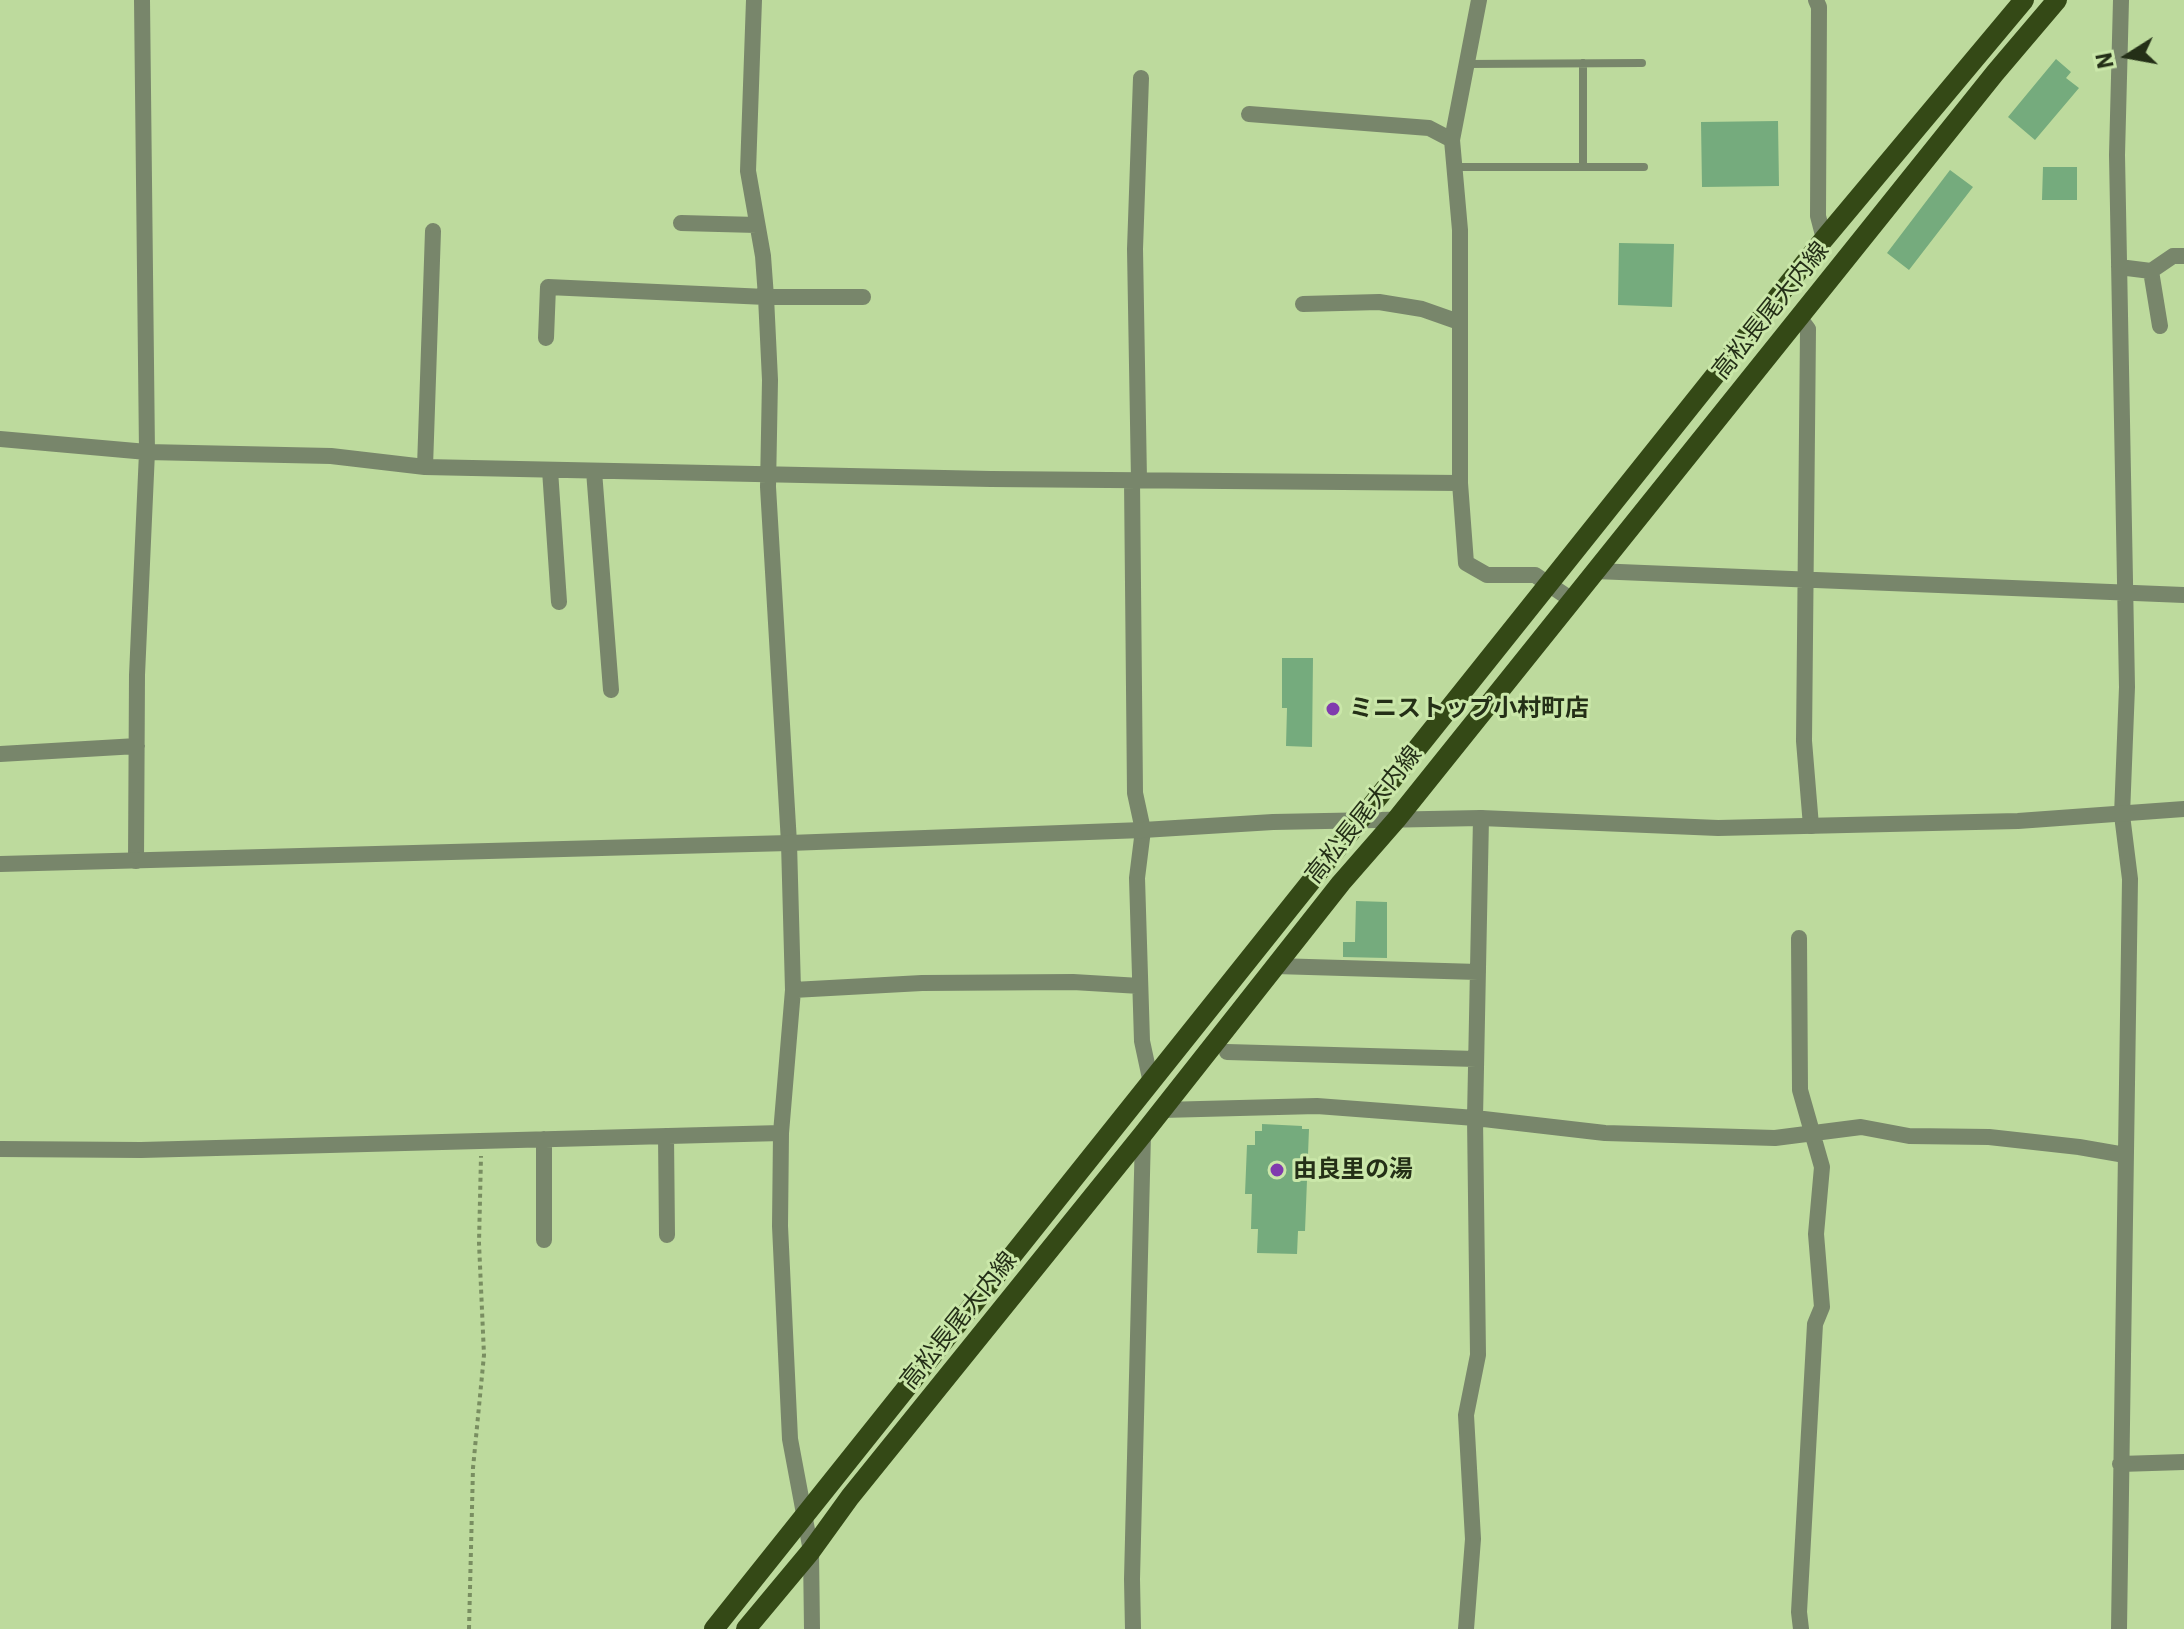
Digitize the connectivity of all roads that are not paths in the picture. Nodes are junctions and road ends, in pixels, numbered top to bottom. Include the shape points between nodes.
1 (142, 0) edge
2 (754, 0) edge
3 (1479, 0) edge
4 (1816, 0) edge
5 (2024, 0) edge
6 (2057, 0) edge
7 (2121, 0) edge
8 (1583, 63) junction
9 (1642, 63) dead end
10 (1466, 64) junction
11 (1141, 78) dead end
12 (1249, 114) dead end
13 (1452, 140) junction
14 (1454, 167) junction
15 (1583, 167) junction
16 (1644, 167) dead end
17 (681, 223) dead end
18 (757, 225) junction
19 (433, 231) dead end
20 (1824, 239) junction
21 (2184, 256) edge
22 (2119, 267) junction
23 (2151, 271) junction
24 (766, 297) junction
25 (863, 297) dead end
26 (1303, 304) dead end
27 (1799, 317) junction
28 (1459, 322) junction
29 (2160, 326) dead end
30 (546, 338) dead end
31 (0, 439) edge
32 (147, 452) junction
33 (425, 467) junction
34 (550, 470) junction
35 (594, 471) junction
36 (768, 474) junction
37 (1135, 480) junction
38 (1460, 483) junction
39 (1595, 571) junction
40 (1807, 579) junction
41 (1549, 584) junction
42 (2125, 594) junction
43 (2184, 595) edge
44 (1572, 600) junction
45 (559, 602) dead end
46 (611, 690) dead end
47 (137, 746) junction
48 (0, 754) edge
49 (2184, 809) edge
50 (2122, 815) junction
51 (1481, 818) junction
52 (1396, 820) junction
53 (1359, 821) junction
54 (1811, 826) junction
55 (1143, 830) junction
56 (789, 843) junction
57 (136, 861) junction
58 (0, 864) edge
59 (1799, 938) dead end
60 (1275, 966) junction
61 (1478, 972) junction
62 (1140, 986) junction
63 (793, 990) junction
64 (1227, 1052) dead end
65 (1476, 1059) junction
66 (1151, 1083) junction
67 (1162, 1110) junction
68 (1475, 1118) junction
69 (781, 1133) junction
70 (1143, 1134) junction
71 (1813, 1134) junction
72 (666, 1136) junction
73 (544, 1139) junction
74 (0, 1149) edge
75 (2125, 1155) junction
76 (667, 1235) dead end
77 (544, 1240) dead end
78 (2184, 1462) edge
79 (2120, 1464) junction
80 (805, 1516) junction
81 (811, 1551) junction
82 (714, 1629) edge
83 (746, 1629) edge
84 (812, 1629) edge
85 (1133, 1629) edge
86 (1466, 1629) edge
87 (1801, 1629) edge
88 (2119, 1629) edge

1 - 32 street
2 - 18 street via 748,171
3 - 10 street
4 - 20 street via 1818,216
5 - 20 main road, 高松長尾大内線
6 - 27 main road, 高松長尾大内線
7 - 22 street
8 - 9 lane
8 - 10 lane
8 - 15 lane
10 - 13 street
11 - 37 street
12 - 13 street via 1429,128
13 - 14 street
14 - 15 lane
14 - 28 street
15 - 16 lane
17 - 18 street
18 - 24 street
19 - 33 street
20 - 41 main road, 高松長尾大内線
21 - 23 street via 2173,256
22 - 23 street
22 - 42 street
23 - 29 street
24 - 25 street
24 - 30 street via 548,287
24 - 36 street
26 - 28 street via 1379,302
27 - 39 main road, 高松長尾大内線
27 - 40 street via 1808,329
28 - 38 street
31 - 32 street
32 - 33 street via 331,456
32 - 47 street
33 - 34 street
34 - 35 street
34 - 45 street
35 - 36 street
35 - 46 street
36 - 37 street
36 - 56 street
37 - 38 street
37 - 55 street via 1135,793
38 - 41 street via 1466,563 1487,575 1535,575
39 - 40 street
39 - 44 main road, 高松長尾大内線
40 - 42 street
40 - 54 street via 1804,741
41 - 44 street
41 - 53 main road, 高松長尾大内線
42 - 43 street
42 - 50 street
44 - 52 main road, 高松長尾大内線
47 - 48 street
47 - 57 street
49 - 50 street
50 - 54 street
50 - 75 street via 2130,879
51 - 52 street
51 - 54 street via 1718,828
51 - 61 street
52 - 53 street
52 - 60 main road, 高松長尾大内線
53 - 55 street
53 - 66 main road, 高松長尾大内線
55 - 56 street
55 - 62 street via 1137,878
56 - 57 street
56 - 63 street
57 - 58 street
59 - 71 street via 1800,1090
60 - 61 street
60 - 67 main road, 高松長尾大内線
61 - 65 street
62 - 63 street via 937,983
62 - 66 street via 1142,1041
63 - 69 street
64 - 65 street
65 - 68 street
66 - 80 main road, 高松長尾大内線
67 - 68 street via 1317,1106
67 - 70 main road, 高松長尾大内線
68 - 71 street via 1605,1133 1775,1138
68 - 86 street via 1478,1355 1466,1415 1473,1539
69 - 72 street
69 - 80 street via 790,1439
70 - 81 main road, 高松長尾大内線
70 - 85 street
71 - 75 street via 1861,1127 1909,1136 2004,1138
71 - 87 street via 1822,1167 1816,1234 1822,1307 1815,1324
72 - 73 street
72 - 76 street
73 - 74 street
73 - 77 street
75 - 79 street
78 - 79 street
79 - 88 street
80 - 81 street
80 - 82 main road, 高松長尾大内線
81 - 83 main road, 高松長尾大内線
81 - 84 street

